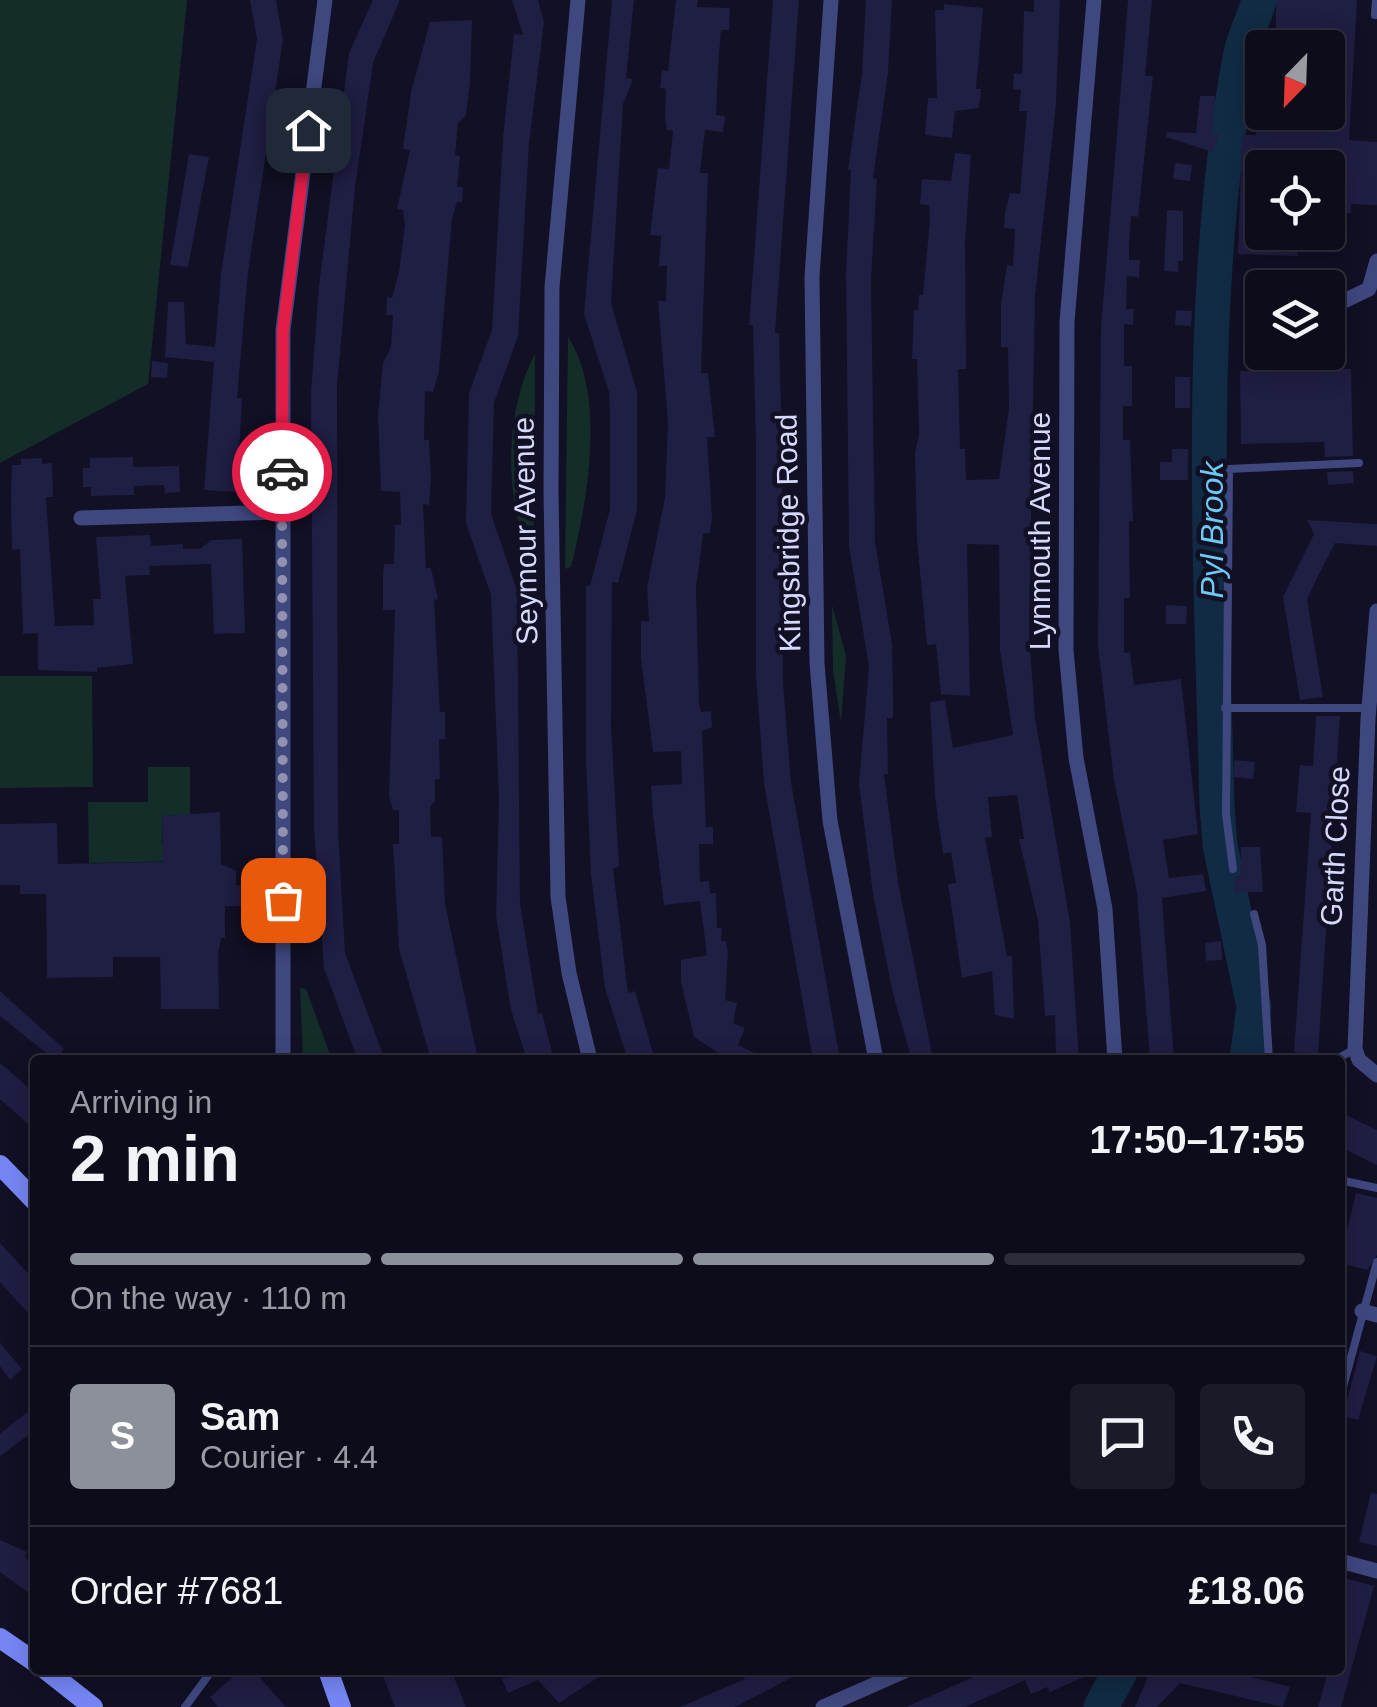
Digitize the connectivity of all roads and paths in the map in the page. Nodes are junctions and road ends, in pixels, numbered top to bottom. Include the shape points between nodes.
1 (325, 0) edge
2 (578, 0) edge
3 (831, 0) edge
4 (1094, 0) edge
5 (1376, 0) edge
6 (1375, 15) edge
7 (1377, 261) edge
8 (1345, 300) edge
9 (1359, 463) dead end
10 (282, 512) junction
11 (80, 518) dead end
12 (1377, 611) edge
13 (1225, 708) junction
14 (1371, 715) edge
15 (1233, 869) dead end
16 (1254, 914) dead end
17 (1356, 1049) junction
18 (283, 1055) edge
19 (589, 1055) edge
20 (875, 1055) edge
21 (1115, 1055) edge
22 (1270, 1055) edge
23 (1345, 1055) edge
24 (1377, 1075) edge
25 (0, 1164) edge
26 (1345, 1181) edge
27 (1377, 1188) edge
28 (30, 1196) edge
29 (1377, 1262) edge
30 (1369, 1314) edge
31 (1345, 1384) edge
32 (1345, 1562) edge
33 (1377, 1571) edge
34 (0, 1638) edge
35 (30, 1659) edge
36 (52, 1675) edge
37 (206, 1675) edge
38 (330, 1675) edge
39 (896, 1675) edge
40 (93, 1707) edge
41 (185, 1707) edge
42 (342, 1707) edge
43 (824, 1707) edge

1 - 10 street via 283,330
2 - 19 street, Seymour Avenue via 552,286 550,492 558,898
3 - 20 street, Kingsbridge Road via 812,277 817,662 830,822
4 - 21 street, Lynmouth Avenue via 1068,322 1066,650 1076,758 1106,909
5 - 6 lane
7 - 8 street via 1369,289
9 - 13 lane via 1229,469
10 - 11 street
10 - 18 street
12 - 14 street, Garth Close
13 - 14 lane
13 - 15 lane
14 - 17 street, Garth Close
16 - 22 lane
17 - 23 lane
17 - 24 street
25 - 28 street
26 - 27 lane
29 - 30 lane
30 - 31 lane
32 - 33 street
34 - 35 street
36 - 40 street
37 - 41 lane
38 - 42 street
39 - 43 street

